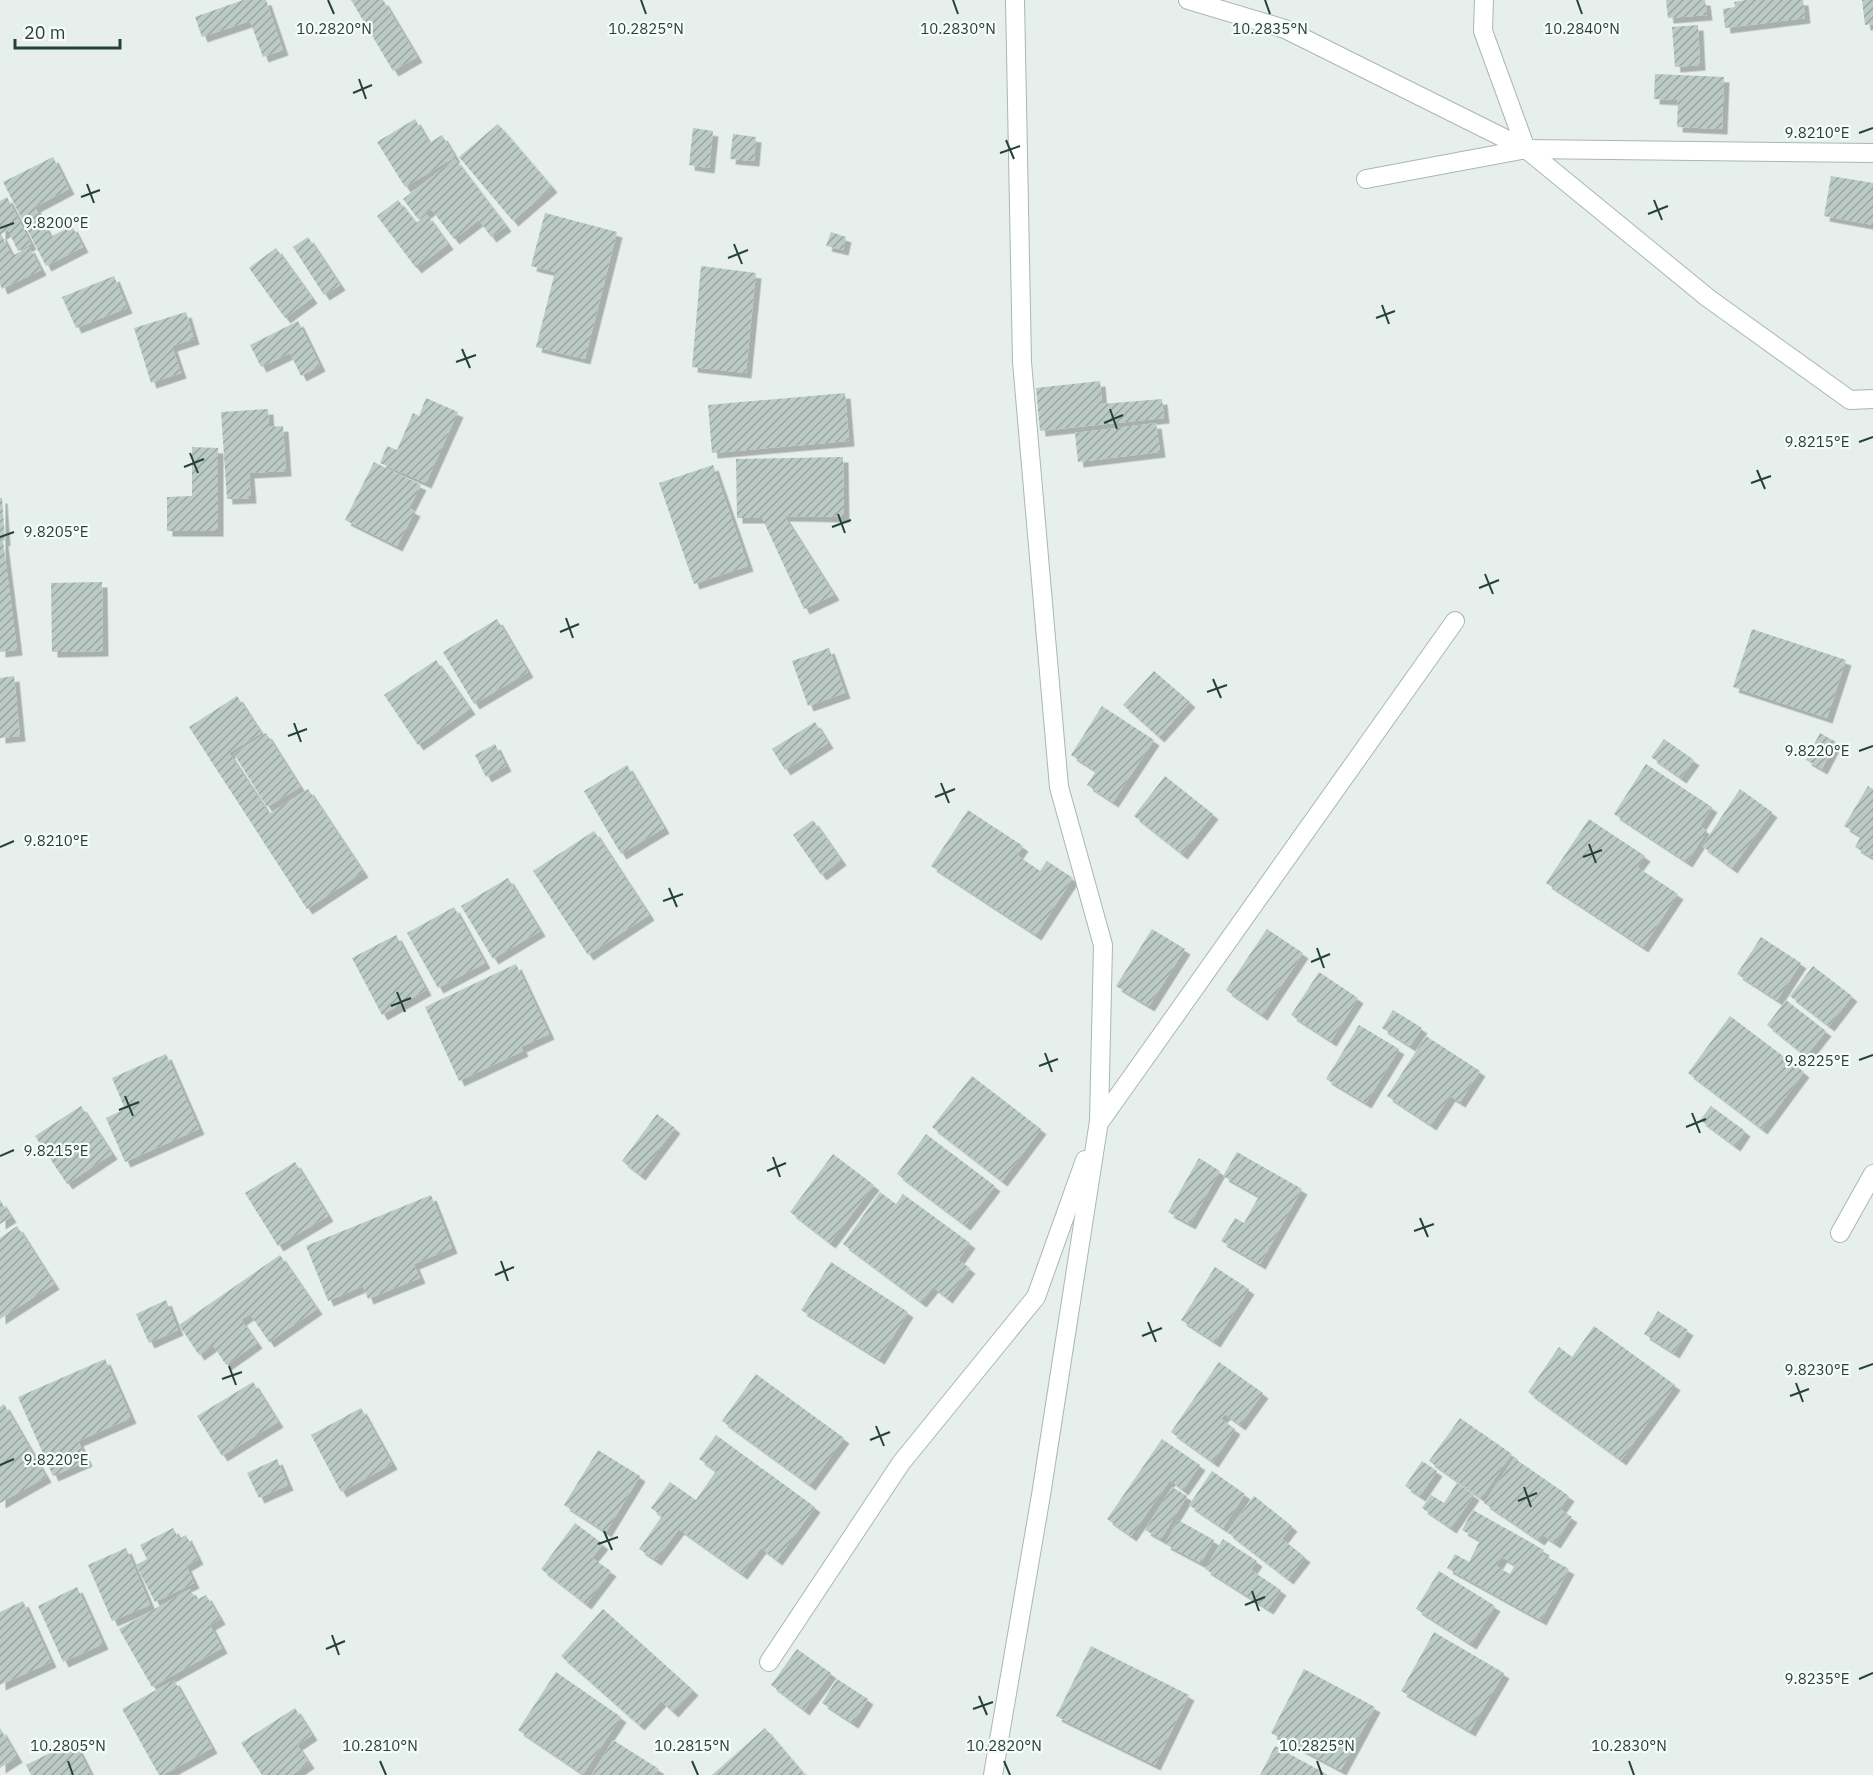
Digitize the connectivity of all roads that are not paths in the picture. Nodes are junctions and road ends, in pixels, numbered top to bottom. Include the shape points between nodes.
1 (1015, 0) edge
2 (1188, 0) edge
3 (1484, 0) edge
4 (1526, 149) junction
5 (1873, 153) edge
6 (1366, 179) dead end
7 (1873, 399) edge
8 (1455, 621) dead end
9 (1099, 1121) junction
10 (1873, 1174) edge
11 (1840, 1233) dead end
12 (769, 1662) dead end
13 (993, 1775) edge

1 - 9 street via 1022,362 1059,788 1103,945
2 - 4 street via 1286,29
3 - 4 street via 1484,31
4 - 5 street
4 - 6 street
4 - 7 street via 1718,305 1850,400
8 - 9 street
9 - 12 street via 1036,1297 901,1463
9 - 13 street
10 - 11 street

